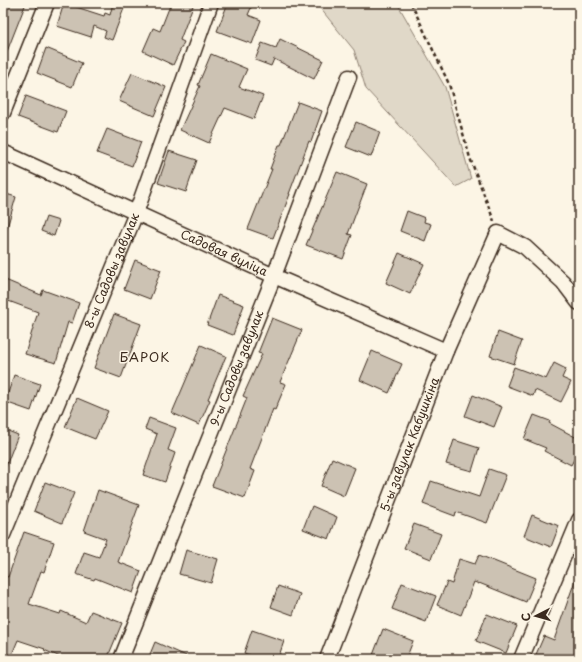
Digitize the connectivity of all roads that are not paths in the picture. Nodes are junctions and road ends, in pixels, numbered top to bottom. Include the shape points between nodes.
1 (47, 3) edge
2 (211, 3) edge
3 (349, 77) dead end
4 (3, 113) edge
5 (3, 152) edge
6 (136, 213) junction
7 (274, 276) junction
8 (579, 303) edge
9 (446, 351) junction
10 (579, 520) edge
11 (3, 535) edge
12 (121, 659) edge
13 (327, 659) edge
14 (521, 659) edge

1 - 4 street
2 - 6 street, 8-ы Садовы завулак
3 - 7 street, 9-ы Садовы завулак
5 - 6 street, Садовая вуліца
6 - 7 street, Садовая вуліца
6 - 11 street, 8-ы Садовы завулак
7 - 9 street, Садовая вуліца
7 - 12 street, 9-ы Садовы завулак
8 - 9 street, 5-ы завулак Кабушкіна via 563,282 525,247 498,233
9 - 13 street, 5-ы завулак Кабушкіна
10 - 14 street

